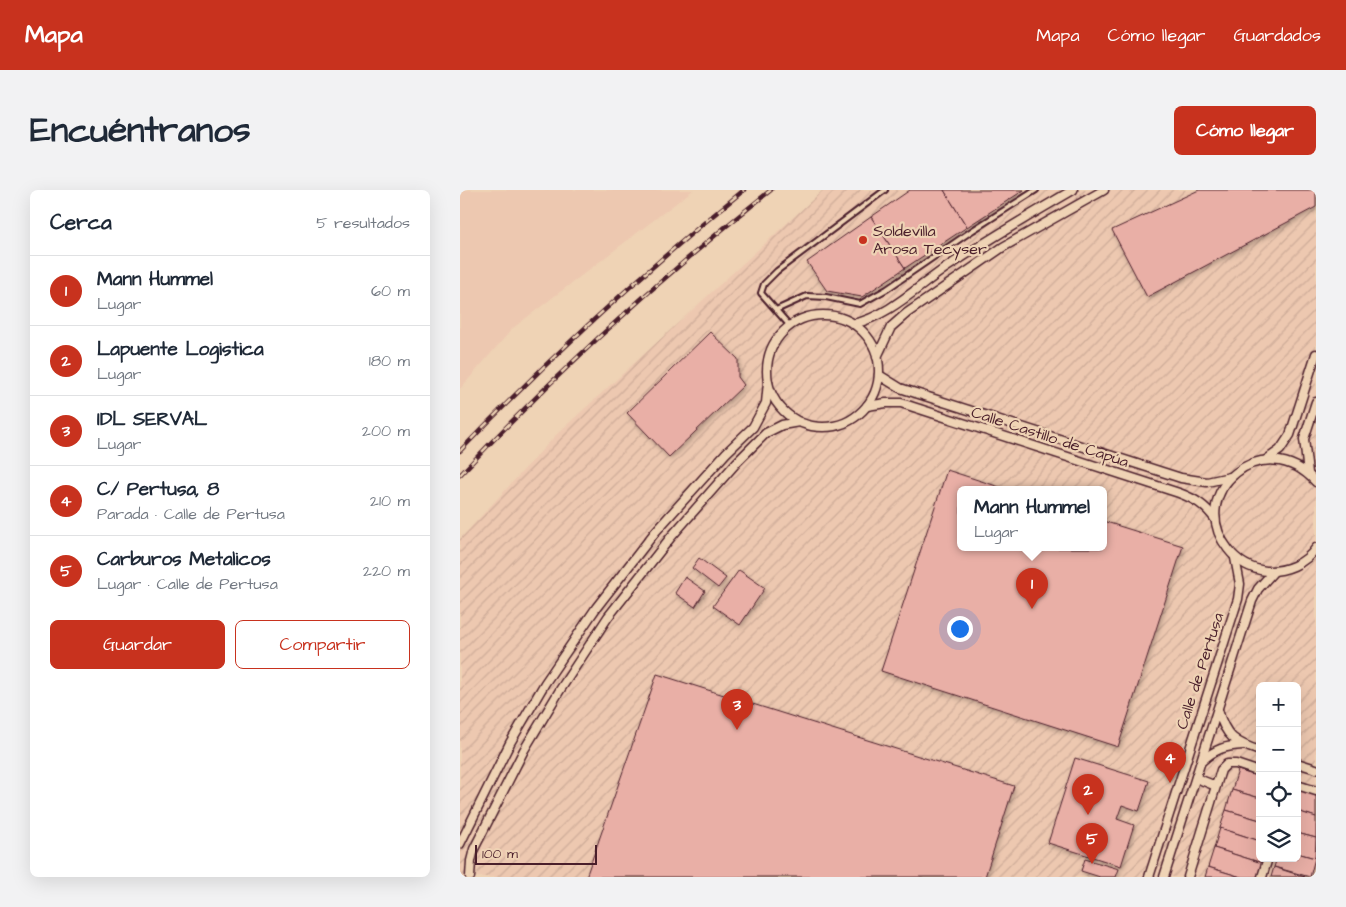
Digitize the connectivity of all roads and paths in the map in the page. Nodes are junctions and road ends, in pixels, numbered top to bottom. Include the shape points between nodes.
1 (885, 190) edge
2 (1036, 190) edge
3 (1073, 190) edge
4 (1104, 190) edge
5 (776, 310) junction
6 (853, 324) junction
7 (790, 326) junction
8 (1316, 354) edge
9 (877, 357) junction
10 (879, 375) junction
11 (768, 382) junction
12 (1316, 402) edge
13 (867, 406) junction
14 (799, 422) junction
15 (1266, 460) junction
16 (1308, 473) junction
17 (1230, 478) junction
18 (1316, 482) edge
19 (1215, 519) junction
20 (1315, 551) edge
21 (1235, 558) junction
22 (1274, 571) junction
23 (1218, 709) junction
24 (1243, 745) junction
25 (1256, 750) edge
26 (1201, 762) junction
27 (1301, 764) edge
28 (1316, 769) edge
29 (1256, 771) edge
30 (1196, 778) junction
31 (1216, 786) junction
32 (1301, 786) edge
33 (1316, 791) edge
34 (460, 844) edge
35 (1267, 862) edge
36 (470, 877) edge
37 (1149, 877) edge
38 (1164, 877) edge
39 (1188, 877) edge
40 (1262, 877) edge

1 - 5 lane via 764,284 761,293
2 - 5 lane via 860,304 807,296
3 - 6 street via 994,236 881,315
4 - 9 street via 1004,247 907,313 892,327
5 - 7 lane
6 - 7 street via 841,318 814,316
6 - 9 street via 868,338
7 - 11 street via 778,337 771,351 767,366
8 - 15 street via 1290,435 1280,450
9 - 10 street
10 - 13 street
10 - 17 street, Calle Castillo de Capúa via 900,388 1180,478 1207,482
11 - 14 street via 784,412
11 - 34 street via 766,404 753,427 656,531 596,608 545,683 510,743
12 - 16 street via 1304,439
13 - 14 street via 842,424 820,427
13 - 19 street, Calle Castillo de Capúa via 900,403 1151,484 1196,499
14 - 36 street via 782,425 766,433 754,445 671,537 608,617 524,750 474,849
15 - 16 street via 1288,462
15 - 17 street via 1246,466
16 - 18 street
17 - 19 street via 1221,490
19 - 21 street via 1225,546
20 - 22 street via 1288,569
21 - 22 street via 1253,568
21 - 37 street, Calle de Pertusa via 1240,584 1238,599
22 - 23 street, Calle de Pertusa via 1254,595
23 - 24 street via 1225,730
23 - 26 street, Calle de Pertusa
24 - 25 street
24 - 26 street via 1217,749
26 - 30 street, Calle de Pertusa
27 - 28 street
29 - 31 street via 1227,764 1221,770
30 - 31 street
30 - 38 street, Calle de Pertusa
31 - 39 street
32 - 33 street
35 - 40 street

